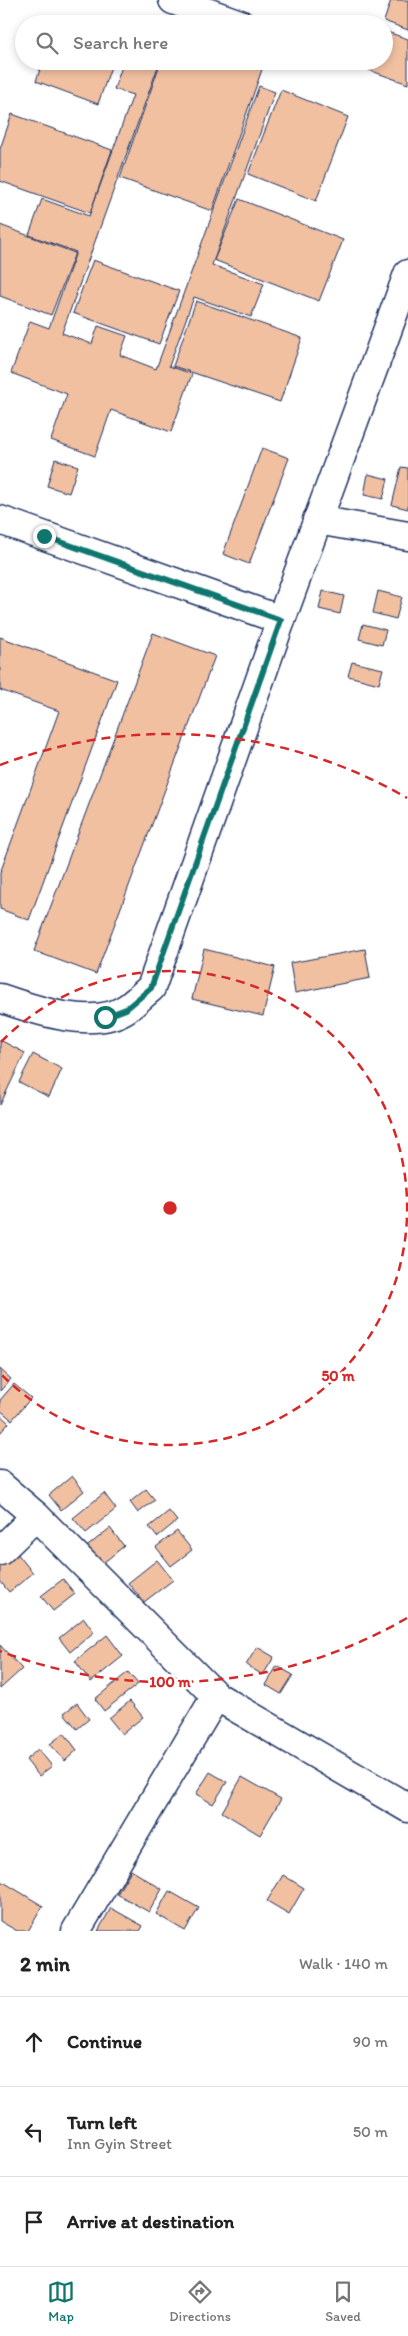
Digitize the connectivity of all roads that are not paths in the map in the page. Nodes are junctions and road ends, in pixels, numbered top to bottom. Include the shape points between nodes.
1 (173, 0) edge
2 (228, 13) edge
3 (408, 274) edge
4 (0, 520) edge
5 (317, 520) junction
6 (408, 536) edge
7 (281, 620) junction
8 (0, 998) edge
9 (0, 1485) edge
10 (36, 1516) junction
11 (0, 1551) edge
12 (216, 1696) junction
13 (408, 1808) edge
14 (76, 1931) edge

1 - 2 street
3 - 5 street
4 - 7 street
5 - 6 street
5 - 7 street
7 - 8 street via 151,988 126,1009 105,1017 70,1017
9 - 10 street
10 - 11 street
10 - 12 street
12 - 13 street
12 - 14 street

